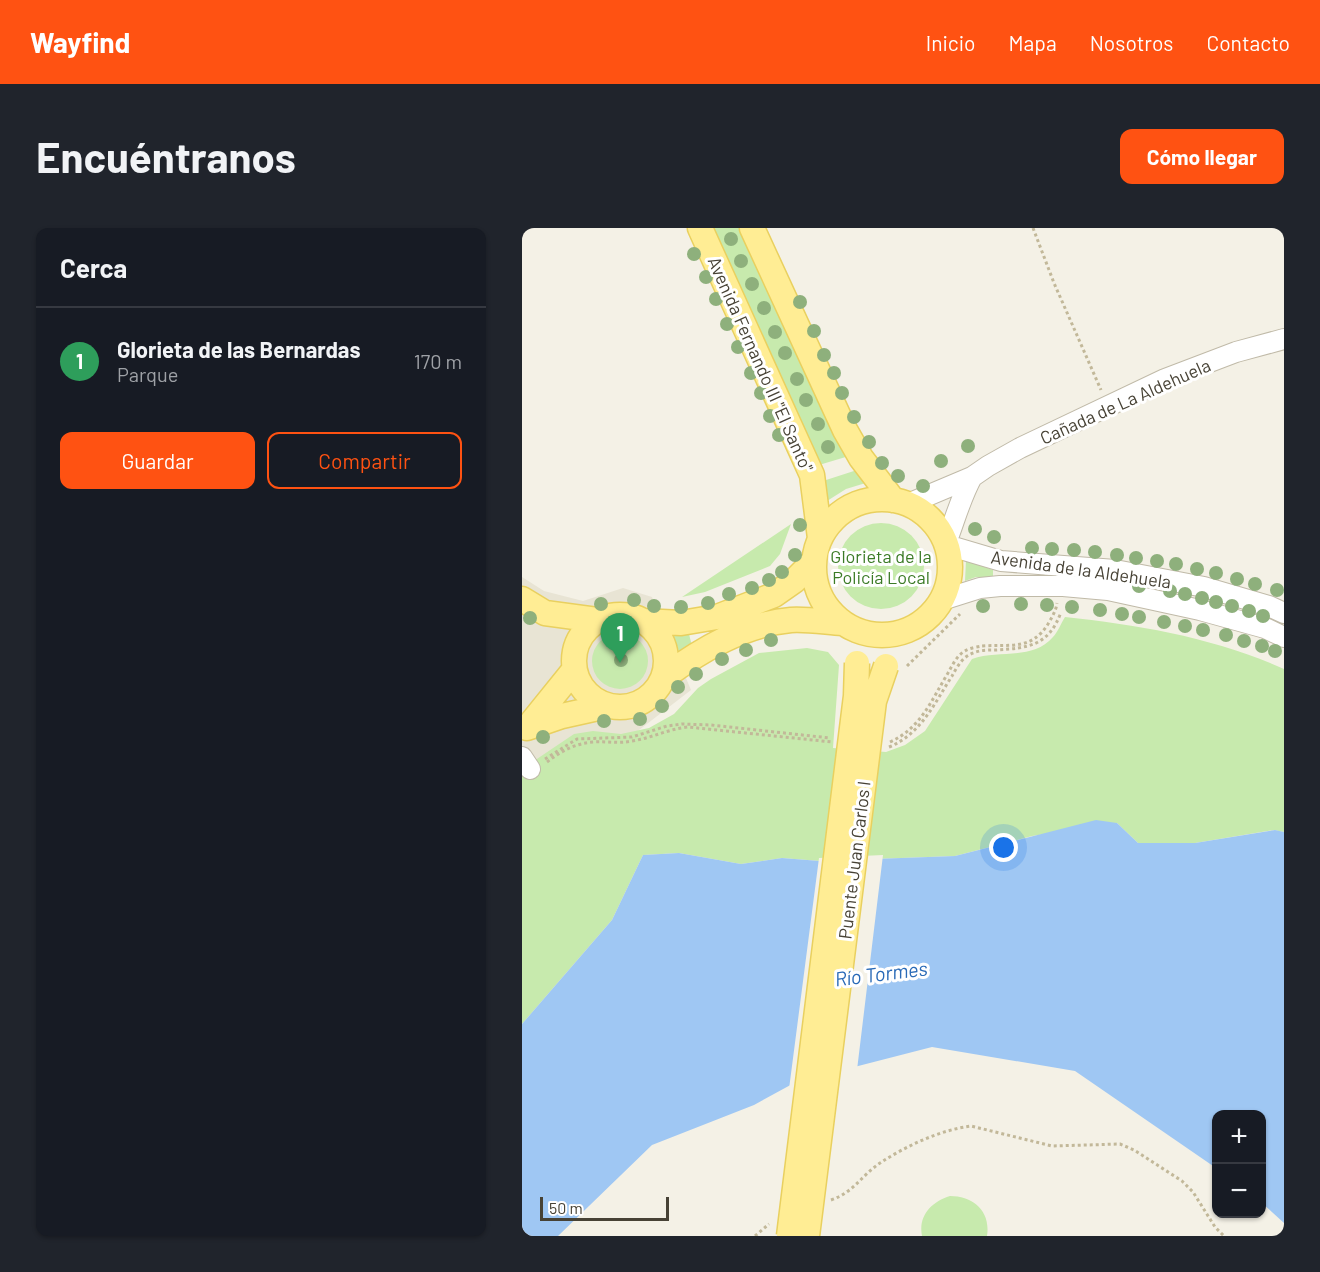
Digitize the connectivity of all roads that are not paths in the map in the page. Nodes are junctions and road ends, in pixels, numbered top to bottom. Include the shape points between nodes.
1 (700, 228) edge
2 (752, 228) edge
3 (1284, 339) edge
4 (972, 477) junction
5 (900, 502) junction
6 (820, 538) junction
7 (946, 544) junction
8 (813, 562) junction
9 (522, 599) edge
10 (952, 605) junction
11 (545, 613) junction
12 (1284, 613) edge
13 (597, 620) junction
14 (643, 621) junction
15 (846, 625) junction
16 (904, 632) junction
17 (1284, 637) edge
18 (573, 662) junction
19 (664, 677) junction
20 (607, 706) junction
21 (525, 729) edge
22 (782, 1227) edge
23 (807, 1236) edge

1 - 6 main road, Avenida Fernando III "El Santo" via 812,475
2 - 5 main road via 845,430 861,458
3 - 4 street, Cañada de La Aldehuela via 1165,379 1020,448
4 - 5 street, Cañada de La Aldehuela
4 - 7 street via 959,502
5 - 6 main road via 864,501 838,515
5 - 7 main road via 929,518
6 - 8 main road
7 - 10 main road
7 - 12 street, Avenida de la Aldehuela via 1001,561 1115,570 1192,585
8 - 14 main road via 774,595 717,617 681,623
8 - 15 main road via 816,585 826,606
9 - 11 main road
10 - 16 main road
10 - 17 street, Avenida de la Aldehuela via 980,588 1000,586 1108,590 1200,610
11 - 13 main road
11 - 18 main road
13 - 14 main road via 628,615
13 - 18 main road via 582,634
14 - 19 main road via 662,642 666,657
15 - 16 main road via 868,634
15 - 19 main road via 791,620 758,627 702,651
15 - 22 main road, Puente Juan Carlos I, bridge via 857,663 856,696
16 - 23 main road, Puente Juan Carlos I, bridge via 893,670 874,701
18 - 20 main road via 582,689
18 - 21 main road
19 - 20 main road via 642,703 625,708
20 - 21 main road

